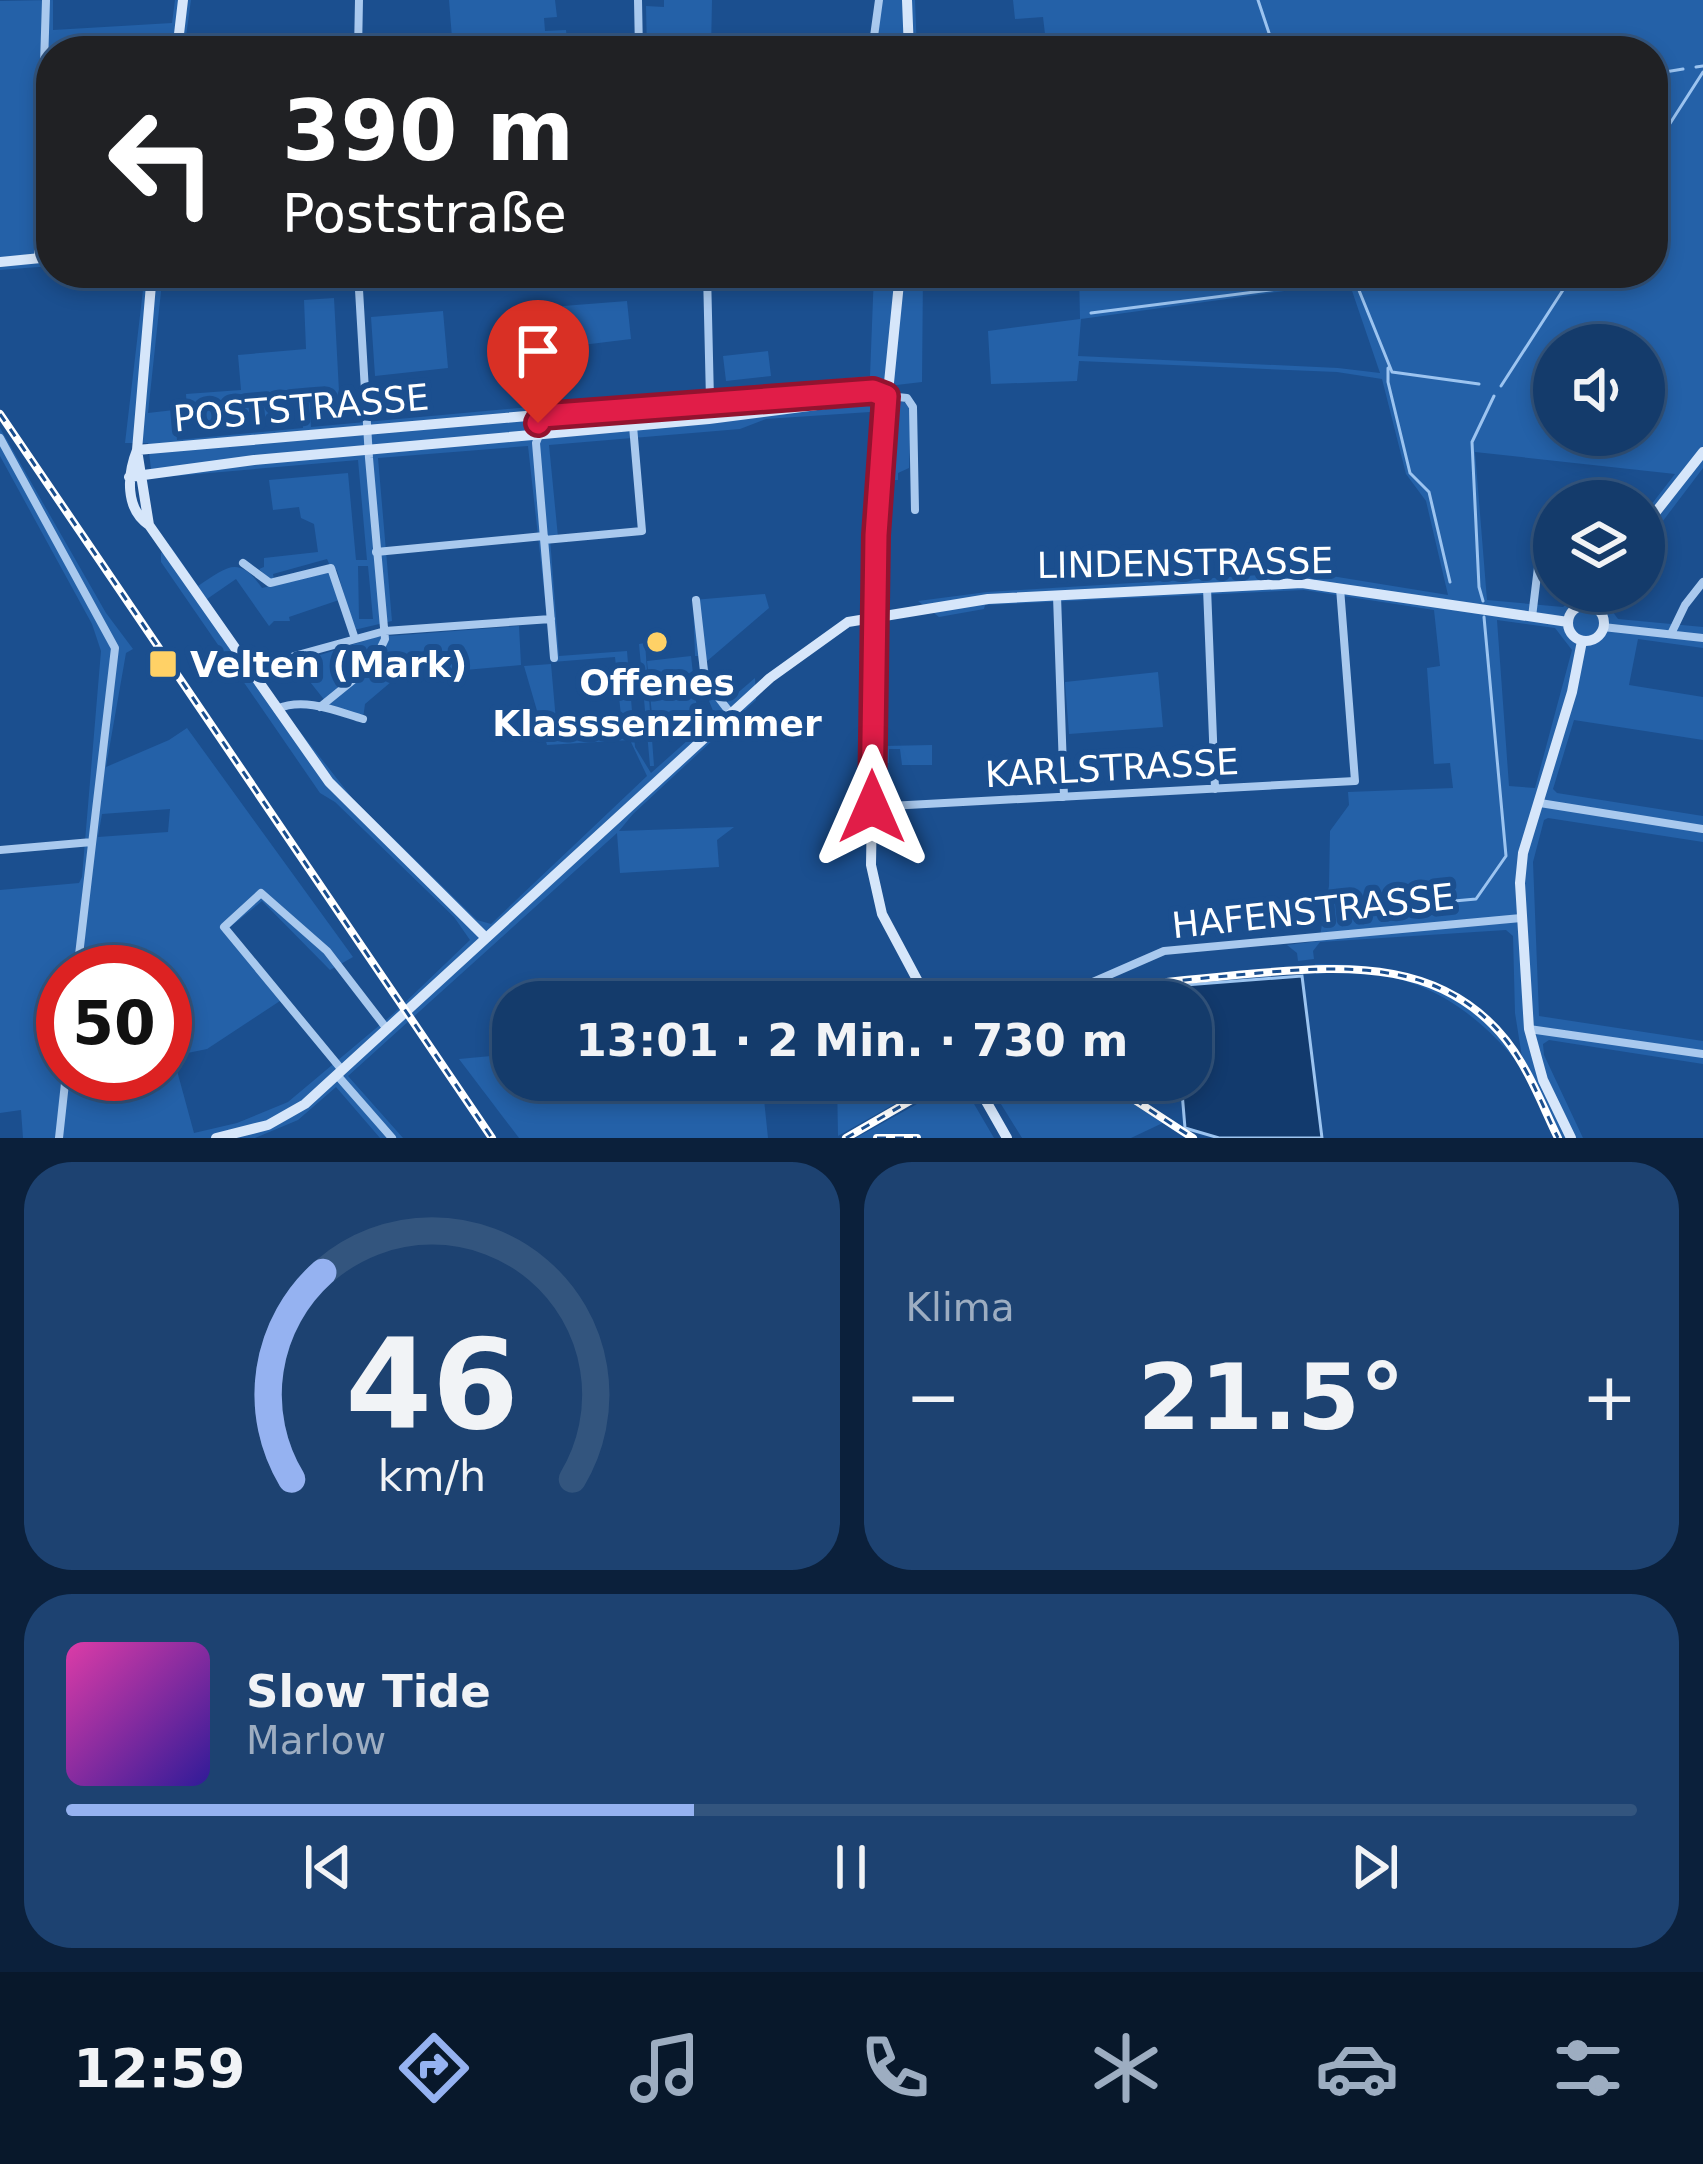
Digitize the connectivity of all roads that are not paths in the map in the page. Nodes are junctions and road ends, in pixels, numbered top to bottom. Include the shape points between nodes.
1 (46, 0) edge
2 (183, 0) edge
3 (358, 0) edge
4 (638, 0) edge
5 (879, 0) edge
6 (907, 0) edge
7 (46, 36) edge
8 (179, 36) edge
9 (358, 36) edge
10 (639, 36) edge
11 (874, 36) edge
12 (908, 36) edge
13 (36, 258) edge
14 (0, 262) edge
15 (151, 288) edge
16 (359, 288) edge
17 (707, 288) edge
18 (898, 288) edge
19 (886, 396) junction
20 (710, 400) junction
21 (542, 416) junction
22 (711, 418) junction
23 (633, 426) junction
24 (368, 432) junction
25 (542, 434) junction
26 (0, 438) edge
27 (137, 450) junction
28 (368, 451) junction
29 (1703, 452) edge
30 (135, 475) junction
31 (1665, 500) edge
32 (915, 510) dead end
33 (544, 538) junction
34 (376, 552) junction
35 (244, 563) dead end
36 (1703, 582) edge
37 (1340, 587) junction
38 (1207, 588) junction
39 (1057, 595) junction
40 (696, 600) dead end
41 (1533, 608) edge
42 (1573, 612) edge
43 (1599, 612) edge
44 (874, 615) junction
45 (1532, 616) junction
46 (551, 620) junction
47 (1568, 622) junction
48 (1603, 627) junction
49 (385, 631) junction
50 (1671, 634) junction
51 (355, 636) junction
52 (1703, 638) edge
53 (1582, 640) junction
54 (294, 656) dead end
55 (554, 658) dead end
56 (320, 707) junction
57 (276, 709) junction
58 (731, 714) junction
59 (362, 718) dead end
60 (1215, 789) junction
61 (1064, 797) junction
62 (1540, 803) junction
63 (872, 807) junction
64 (1703, 829) edge
65 (92, 842) junction
66 (0, 850) edge
67 (1522, 918) junction
68 (486, 938) junction
69 (80, 945) edge
70 (918, 981) edge
71 (1095, 981) edge
72 (1529, 1029) junction
73 (388, 1030) junction
74 (1703, 1054) edge
75 (340, 1072) junction
76 (63, 1101) edge
77 (986, 1101) edge
78 (59, 1138) edge
79 (216, 1138) edge
80 (392, 1138) edge
81 (1007, 1138) edge
82 (1570, 1138) edge

1 - 7 street
2 - 8 street
3 - 9 street
4 - 10 street
5 - 11 street
6 - 12 street
13 - 14 street
15 - 27 street
16 - 24 street
17 - 20 street
18 - 19 street
19 - 20 street, POSTSTRASSE
19 - 22 street, POSTSTRASSE
19 - 32 street via 907,398 913,407
19 - 44 street
20 - 21 street, POSTSTRASSE
20 - 22 street via 703,406
21 - 24 street, POSTSTRASSE
21 - 25 street
22 - 23 street, POSTSTRASSE
23 - 25 street, POSTSTRASSE
23 - 33 street via 641,531
24 - 27 street, POSTSTRASSE
24 - 28 street
25 - 28 street, POSTSTRASSE
25 - 33 street via 536,443
26 - 65 street via 115,648
27 - 30 street
28 - 30 street, POSTSTRASSE
28 - 34 street
29 - 31 street
30 - 57 street via 132,503 140,518
33 - 34 street
33 - 46 street
34 - 49 street
35 - 51 street via 270,583 331,568
36 - 50 street
37 - 38 street, LINDENSTRASSE
37 - 45 street, LINDENSTRASSE
37 - 60 street, KARLSTRASSE via 1355,781
38 - 39 street, LINDENSTRASSE
38 - 60 street
39 - 44 street, LINDENSTRASSE
39 - 61 street
40 - 58 street via 705,680
41 - 45 street
42 - 47 street
43 - 48 street
44 - 58 street, LINDENSTRASSE via 815,643
44 - 63 street
45 - 47 street, LINDENSTRASSE
46 - 49 street
46 - 55 street
47 - 53 street
48 - 50 street
48 - 53 street
49 - 51 street
49 - 56 street via 373,664
50 - 52 street
51 - 54 street
53 - 62 street
56 - 57 street
56 - 59 street
57 - 68 street via 346,802
58 - 68 street, LINDENSTRASSE
60 - 61 street, KARLSTRASSE
61 - 63 street, KARLSTRASSE
62 - 64 street
62 - 67 street via 1523,854
63 - 70 street via 879,905
65 - 66 street
65 - 69 street
67 - 71 street, HAFENSTRASSE via 1164,951
67 - 72 street
68 - 73 street, LINDENSTRASSE
72 - 74 street
72 - 82 street
73 - 75 street, LINDENSTRASSE
73 - 75 street via 327,952 261,893 223,930
75 - 79 street, LINDENSTRASSE via 268,1125
75 - 80 street
76 - 78 street
77 - 81 street

